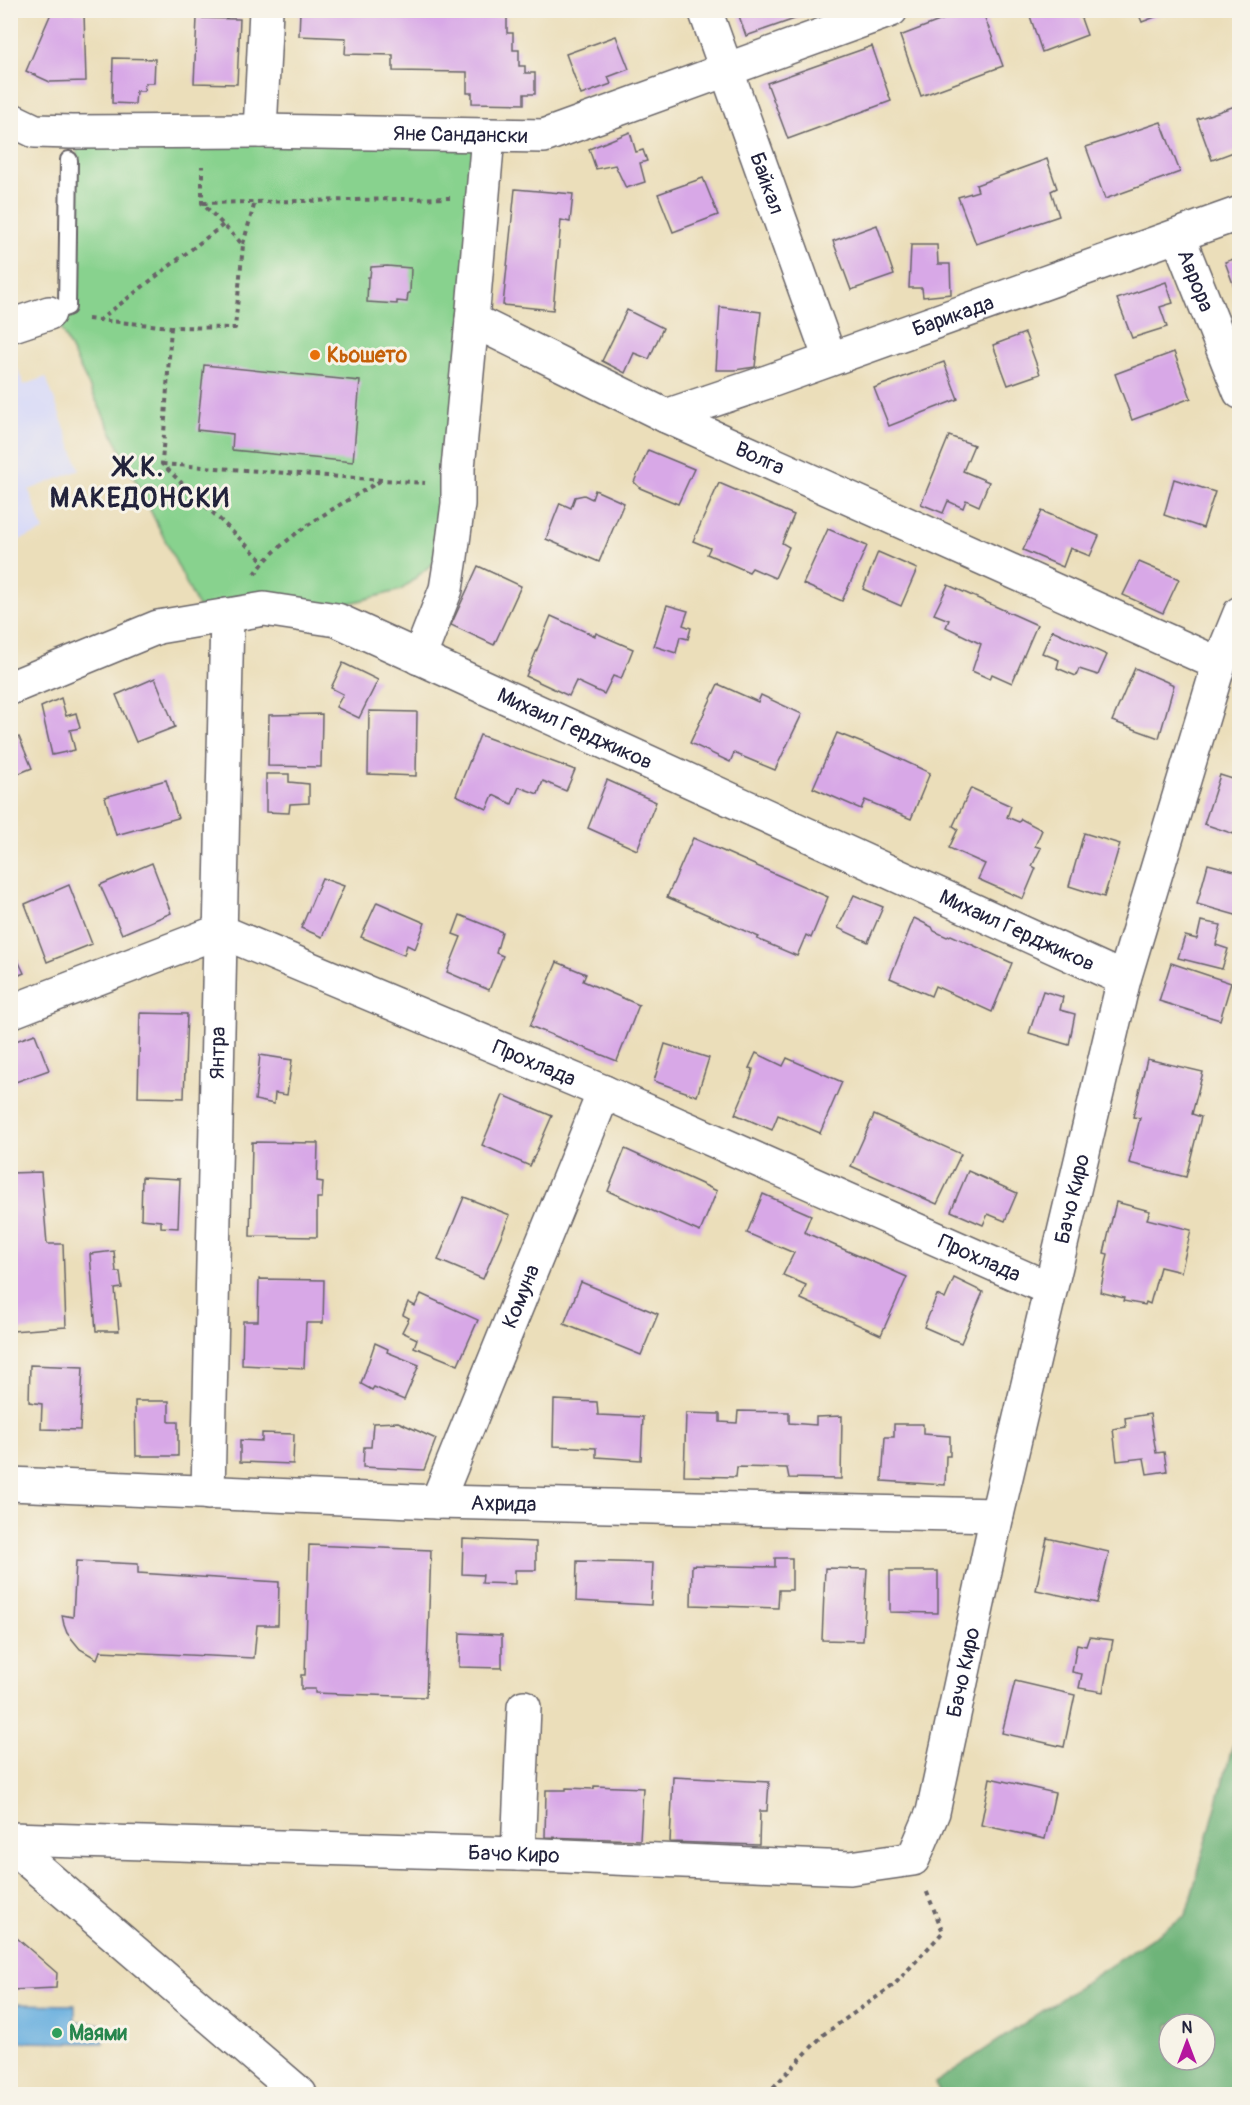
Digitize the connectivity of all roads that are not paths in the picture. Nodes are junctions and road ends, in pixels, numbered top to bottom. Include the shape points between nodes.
1 (266, 10) edge
2 (705, 10) edge
3 (891, 10) edge
4 (726, 70) junction
5 (10, 119) edge
6 (260, 130) junction
7 (489, 136) junction
8 (69, 160) dead end
9 (1239, 213) edge
10 (1178, 236) junction
11 (49, 313) joint
12 (472, 320) junction
13 (10, 326) edge
14 (830, 359) junction
15 (1239, 392) edge
16 (666, 416) junction
17 (1239, 613) edge
18 (227, 615) junction
19 (419, 658) junction
20 (1219, 664) junction
21 (10, 688) edge
22 (220, 931) junction
23 (1124, 978) junction
24 (10, 1012) edge
25 (604, 1092) junction
26 (1050, 1289) junction
27 (10, 1484) edge
28 (208, 1493) junction
29 (437, 1502) junction
30 (997, 1515) junction
31 (524, 1707) dead end
32 (10, 1839) edge
33 (10, 1845) edge
34 (518, 1854) junction
35 (300, 2094) edge

1 - 6 street
2 - 4 street, Байкал
3 - 4 street, Яне Сандански
4 - 7 street, Яне Сандански via 544,136
4 - 14 street, Байкал
5 - 6 street, Яне Сандански via 35,130 72,132
6 - 7 street, Яне Сандански
7 - 12 street
8 - 11 lane via 67,307
9 - 10 street, Барикада
10 - 14 street, Барикада
10 - 15 street, Аврора
11 - 13 street
12 - 16 street, Волга
12 - 19 street via 450,564 446,589
14 - 16 street, Барикада
16 - 20 street, Волга
17 - 20 street, Бачо Киро
18 - 19 street, Михаил Герджиков via 264,609 337,620
18 - 21 street, Михаил Герджиков via 158,627
18 - 22 street, Янтра
19 - 23 street, Михаил Герджиков
20 - 23 street, Бачо Киро
22 - 24 street
22 - 25 street, Прохлада
22 - 28 street, Янтра
23 - 26 street, Бачо Киро
25 - 26 street, Прохлада
25 - 29 street, Комуна
26 - 30 street, Бачо Киро
27 - 28 street, Ахрида
28 - 29 street, Ахрида
29 - 30 street, Ахрида
30 - 34 street, Бачо Киро via 933,1812 913,1859 850,1868
31 - 34 street
32 - 34 street, Бачо Киро
33 - 35 street

